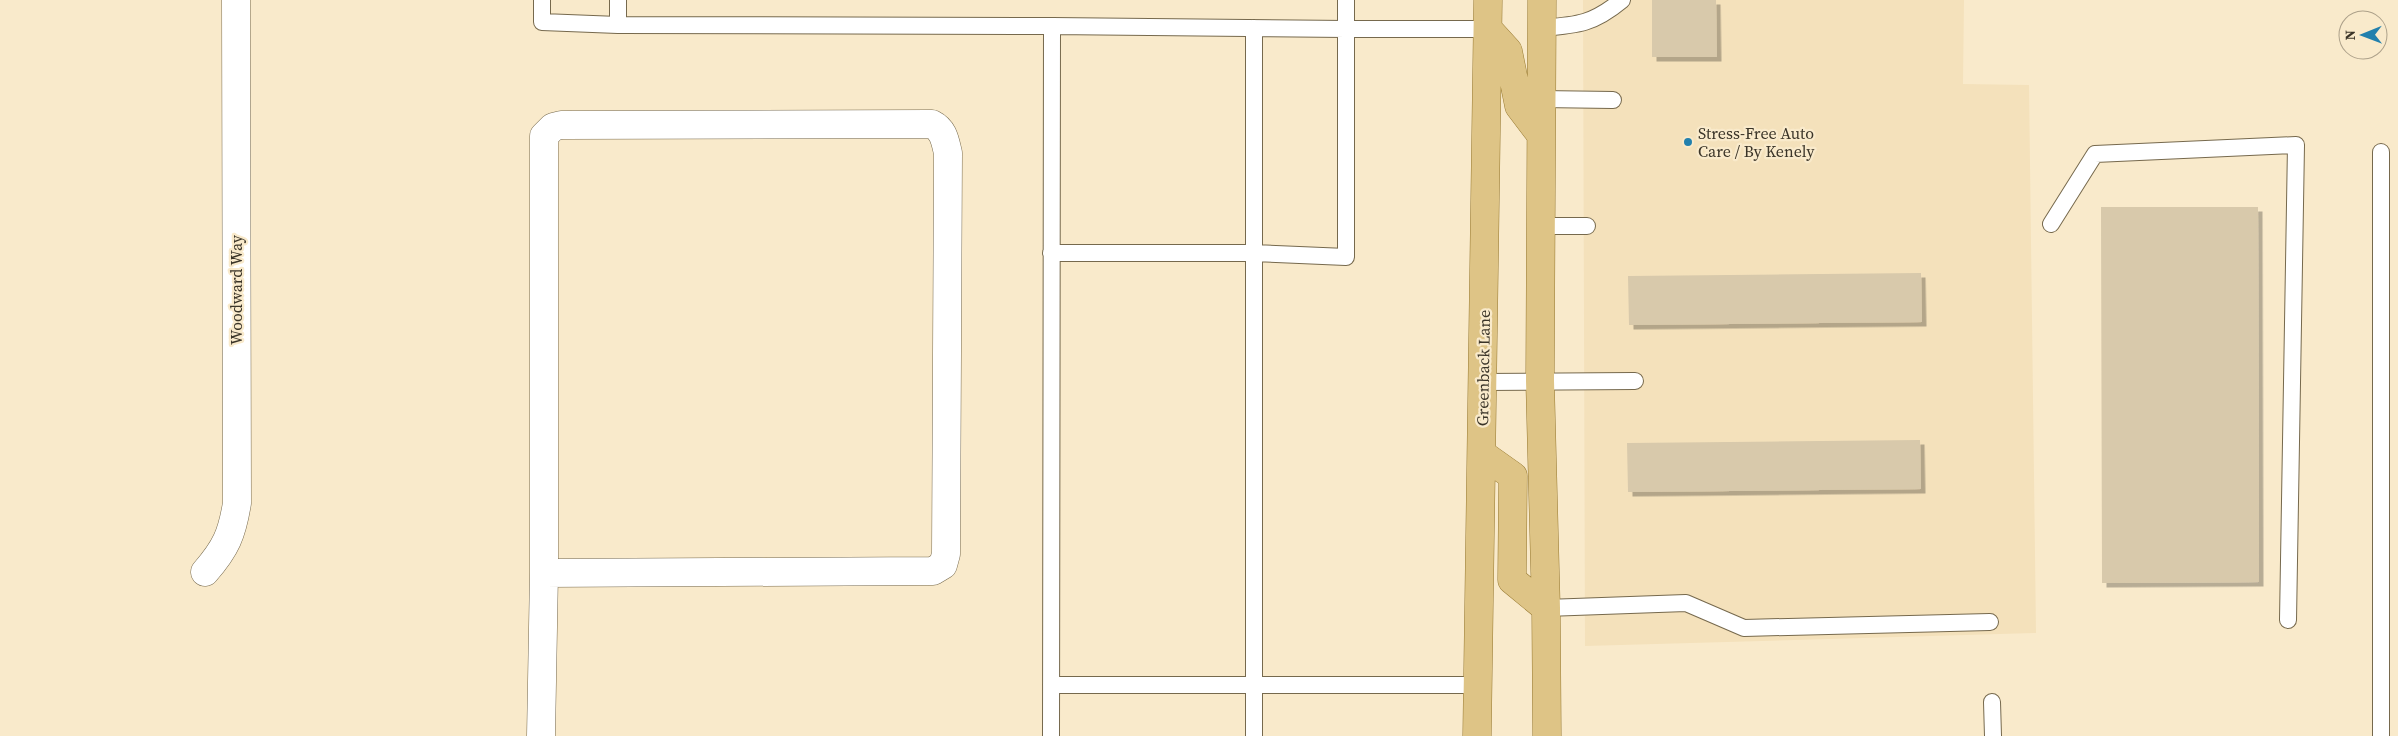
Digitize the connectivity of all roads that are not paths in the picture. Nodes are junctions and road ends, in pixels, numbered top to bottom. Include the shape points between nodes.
1 (236, 0) edge
2 (542, 0) edge
3 (618, 0) edge
4 (1346, 0) edge
5 (1488, 0) edge
6 (1524, 0) edge
7 (1542, 0) edge
8 (1622, 0) edge
9 (618, 25) junction
10 (1052, 26) junction
11 (1254, 28) junction
12 (1542, 28) junction
13 (1346, 29) junction
14 (1488, 29) junction
15 (1541, 99) junction
16 (1613, 100) dead end
17 (1541, 135) junction
18 (2381, 152) dead end
19 (2051, 224) dead end
20 (1541, 226) junction
21 (1587, 226) dead end
22 (1051, 253) junction
23 (1254, 253) junction
24 (1635, 381) dead end
25 (1482, 382) junction
26 (1540, 382) junction
27 (1482, 454) junction
28 (205, 572) dead end
29 (544, 573) junction
30 (1546, 608) junction
31 (2288, 620) dead end
32 (1990, 622) dead end
33 (1051, 684) junction
34 (1254, 684) junction
35 (1477, 685) junction
36 (1992, 702) dead end
37 (541, 736) edge
38 (1051, 736) edge
39 (1254, 736) edge
40 (1477, 736) edge
41 (1547, 736) edge
42 (1993, 736) edge
43 (2381, 736) edge

1 - 28 street, Woodward Way via 236,503 229,537 222,552
2 - 9 lane via 542,22
3 - 9 lane
4 - 13 lane
5 - 14 main road, Greenback Lane
6 - 12 main road
7 - 12 main road
8 - 12 lane via 1603,16 1578,25
9 - 10 lane
10 - 11 lane
10 - 22 lane
11 - 13 lane
11 - 23 lane
12 - 15 main road
13 - 14 lane
13 - 23 lane via 1346,256
14 - 17 main road via 1508,51 1519,106
14 - 25 main road, Greenback Lane
15 - 16 lane
15 - 17 main road
17 - 20 main road
18 - 43 lane
19 - 31 lane via 2095,154 2296,145
20 - 21 lane
20 - 26 main road
22 - 23 lane
22 - 33 lane
23 - 34 lane
24 - 26 lane
25 - 26 lane
25 - 27 main road, Greenback Lane
26 - 30 main road
27 - 30 main road via 1513,476 1512,580
27 - 35 main road, Greenback Lane
29 - 29 street via 544,136 549,130 561,125 932,124 939,127 948,154 946,554 943,565 933,571
29 - 37 street
30 - 32 lane via 1686,604 1744,628
30 - 41 main road
33 - 34 lane
33 - 38 lane
34 - 35 lane
34 - 39 lane
35 - 40 main road, Greenback Lane
36 - 42 lane

